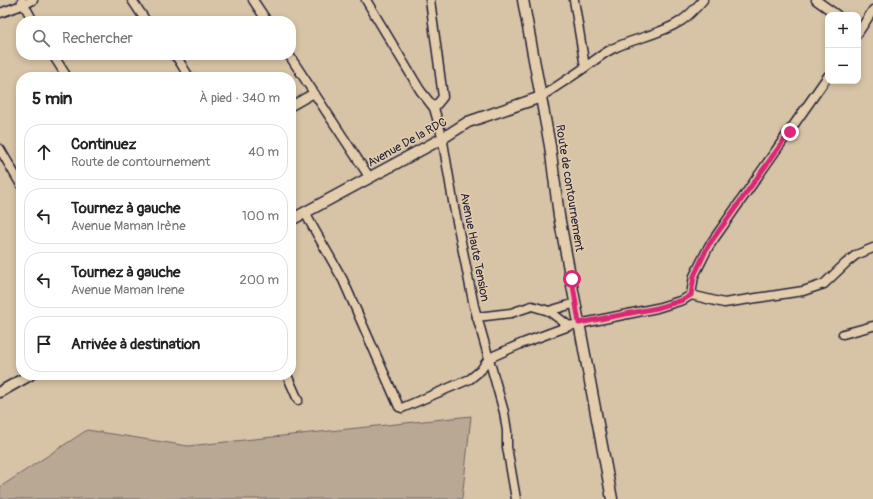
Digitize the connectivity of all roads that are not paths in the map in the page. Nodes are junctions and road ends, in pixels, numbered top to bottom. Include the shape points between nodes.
1 (33, 0) edge
2 (132, 0) edge
3 (253, 0) edge
4 (366, 0) edge
5 (430, 0) edge
6 (523, 0) edge
7 (574, 0) edge
8 (703, 0) edge
9 (816, 0) edge
10 (23, 2) edge
11 (873, 10) edge
12 (0, 12) edge
13 (833, 12) edge
14 (30, 16) edge
15 (143, 16) edge
16 (264, 16) edge
17 (861, 27) edge
18 (56, 60) edge
19 (179, 60) edge
20 (292, 60) edge
21 (585, 67) junction
22 (64, 72) edge
23 (185, 72) edge
24 (825, 80) edge
25 (314, 92) junction
26 (541, 97) junction
27 (296, 103) edge
28 (434, 108) junction
29 (443, 138) junction
30 (0, 149) edge
31 (16, 176) edge
32 (370, 178) junction
33 (305, 213) junction
34 (296, 218) edge
35 (873, 248) edge
36 (691, 295) junction
37 (576, 302) junction
38 (549, 311) junction
39 (477, 317) junction
40 (579, 323) junction
41 (569, 326) junction
42 (873, 326) edge
43 (843, 334) dead end
44 (490, 358) junction
45 (21, 380) edge
46 (289, 380) edge
47 (0, 392) edge
48 (298, 400) dead end
49 (516, 499) edge
50 (612, 499) edge

1 - 10 street
2 - 15 street
3 - 16 street
4 - 28 street via 420,90
5 - 28 street via 443,97
6 - 26 street, Route de contournement
7 - 21 street
8 - 21 street via 680,22 661,32 635,39 613,49
9 - 13 street
10 - 12 street
10 - 14 street
11 - 17 street
18 - 22 street
19 - 23 street
20 - 25 street
21 - 26 street
24 - 36 street via 708,246 694,276
25 - 27 street
25 - 32 street
26 - 29 street, Avenue De la RDC via 468,122
26 - 37 street, Route de contournement
28 - 29 street, Avenue Haute Tension
29 - 32 street, Avenue De la RDC
29 - 39 street, Avenue Haute Tension via 454,207
30 - 31 street
32 - 33 street, Avenue De la RDC
33 - 34 street, Avenue De la RDC
33 - 44 street via 343,280 399,407 410,406 470,379
35 - 36 street via 856,255 824,284 803,291 724,303
36 - 40 street via 657,308
37 - 38 street
37 - 40 street, Route de contournement
38 - 39 street via 532,306 511,313
38 - 41 street
39 - 44 street, Avenue Haute Tension
40 - 41 street
40 - 50 street, Route de contournement
41 - 44 street via 523,342
42 - 43 street
44 - 49 street, Avenue Haute Tension via 504,412
45 - 47 street
46 - 48 street

